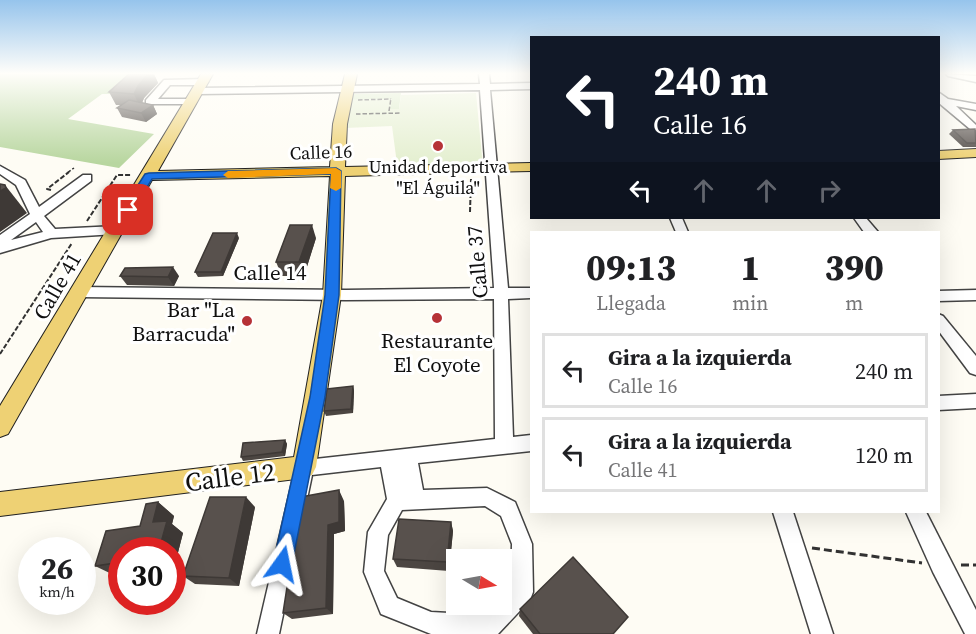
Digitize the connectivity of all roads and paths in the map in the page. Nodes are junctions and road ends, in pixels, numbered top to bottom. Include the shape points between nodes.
1 (190, 104) edge
2 (345, 104) edge
3 (369, 104) edge
4 (390, 104) edge
5 (486, 104) edge
6 (946, 104) edge
7 (389, 112) junction
8 (402, 113) dead end
9 (976, 130) edge
10 (976, 153) edge
11 (940, 154) edge
12 (530, 167) edge
13 (490, 168) junction
14 (0, 169) edge
15 (472, 169) junction
16 (336, 171) junction
17 (117, 175) dead end
18 (149, 176) junction
19 (87, 178) dead end
20 (470, 212) dead end
21 (37, 215) junction
22 (861, 219) edge
23 (116, 230) junction
24 (80, 231) junction
25 (871, 231) edge
26 (51, 234) junction
27 (0, 242) edge
28 (0, 248) edge
29 (80, 292) junction
30 (501, 292) junction
31 (530, 293) edge
32 (976, 294) edge
33 (332, 295) junction
34 (940, 296) edge
35 (940, 323) edge
36 (0, 354) edge
37 (976, 368) edge
38 (976, 401) edge
39 (940, 403) edge
40 (0, 427) edge
41 (530, 443) edge
42 (504, 447) junction
43 (398, 457) junction
44 (304, 467) junction
45 (0, 492) edge
46 (38, 501) junction
47 (406, 501) junction
48 (0, 504) edge
49 (783, 513) edge
50 (916, 513) edge
51 (0, 518) edge
52 (795, 546) junction
53 (940, 565) junction
54 (976, 565) edge
55 (494, 630) edge
56 (976, 632) edge
57 (268, 634) edge
58 (822, 634) edge

1 - 18 main road, Calle 41
2 - 16 main road
3 - 7 path
4 - 7 path
5 - 13 street, Calle 37
6 - 9 street
7 - 8 path
10 - 11 main road
12 - 13 main road, Calle 16
13 - 15 main road, Calle 16
13 - 30 street, Calle 37
14 - 21 street via 21,183
15 - 16 main road, Calle 16
15 - 20 path
16 - 18 main road, Calle 16
16 - 33 main road
17 - 24 path
18 - 23 main road, Calle 41
19 - 21 street
21 - 26 street
21 - 27 street
22 - 25 street
23 - 24 street
23 - 29 main road, Calle 41
24 - 26 street
24 - 36 path
26 - 28 street
29 - 33 street, Calle 14
29 - 40 main road, Calle 41
30 - 31 street, Calle 14
30 - 33 street, Calle 14
30 - 42 street, Calle 37
32 - 34 street
33 - 44 main road
35 - 37 street
38 - 39 street
41 - 42 street, Calle 12
42 - 43 street, Calle 12
43 - 44 street, Calle 12
43 - 47 street
44 - 46 main road, Calle 12
44 - 57 street
45 - 46 main road
46 - 48 main road, Calle 12
46 - 51 main road
47 - 55 street via 378,532 374,572 389,606 431,623
47 - 55 street via 487,497 508,509 522,544 522,592
49 - 52 street
50 - 53 street
52 - 53 path
52 - 58 street
53 - 54 path
53 - 56 street

